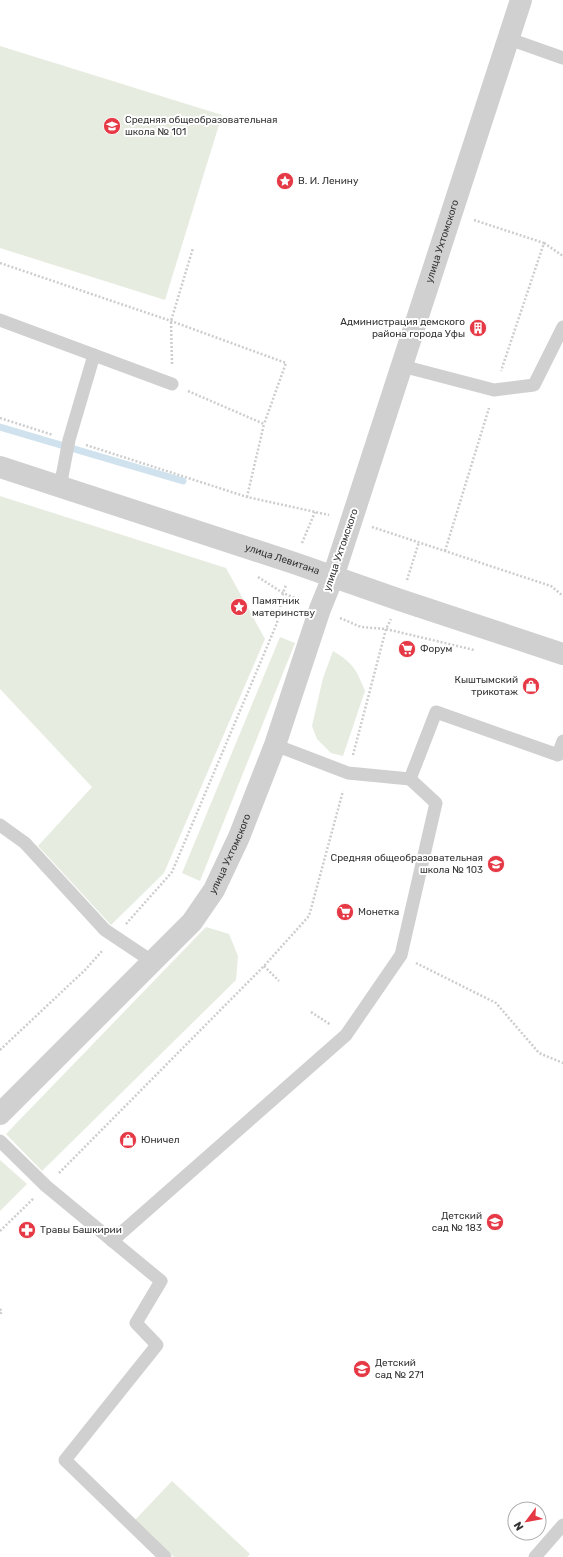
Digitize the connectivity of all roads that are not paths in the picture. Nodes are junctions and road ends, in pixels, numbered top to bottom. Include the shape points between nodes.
1 (521, 0) edge
2 (509, 39) junction
3 (563, 58) edge
4 (0, 320) edge
5 (563, 326) edge
6 (94, 355) junction
7 (402, 366) junction
8 (172, 384) road end
9 (0, 467) edge
10 (60, 487) junction
11 (333, 577) junction
12 (563, 654) edge
13 (563, 741) edge
14 (275, 745) junction
15 (410, 779) junction
16 (0, 825) edge
17 (153, 962) junction
18 (0, 1114) edge
19 (0, 1141) edge
20 (112, 1241) junction
21 (563, 1525) edge
22 (165, 1557) edge
23 (535, 1557) edge

1 - 2 street, улица Ухтомского
2 - 3 lane
2 - 7 street, улица Ухтомского
4 - 6 lane
5 - 7 lane via 534,385 494,390
6 - 8 lane
6 - 10 lane via 69,440
7 - 11 street, улица Ухтомского
9 - 10 street, улица Левитана
10 - 11 street, улица Левитана
11 - 12 street, улица Левитана
11 - 14 street, улица Ухтомского via 320,608
13 - 15 lane via 558,755 436,712
14 - 15 lane via 348,773
14 - 17 street, улица Ухтомского via 239,837 214,890 192,922
15 - 20 lane via 436,803 401,955 346,1035
16 - 17 lane via 25,844 105,930
17 - 18 street, улица Ухтомского
19 - 20 lane via 46,1186
20 - 22 lane via 161,1281 136,1323 157,1344 65,1460
21 - 23 lane

